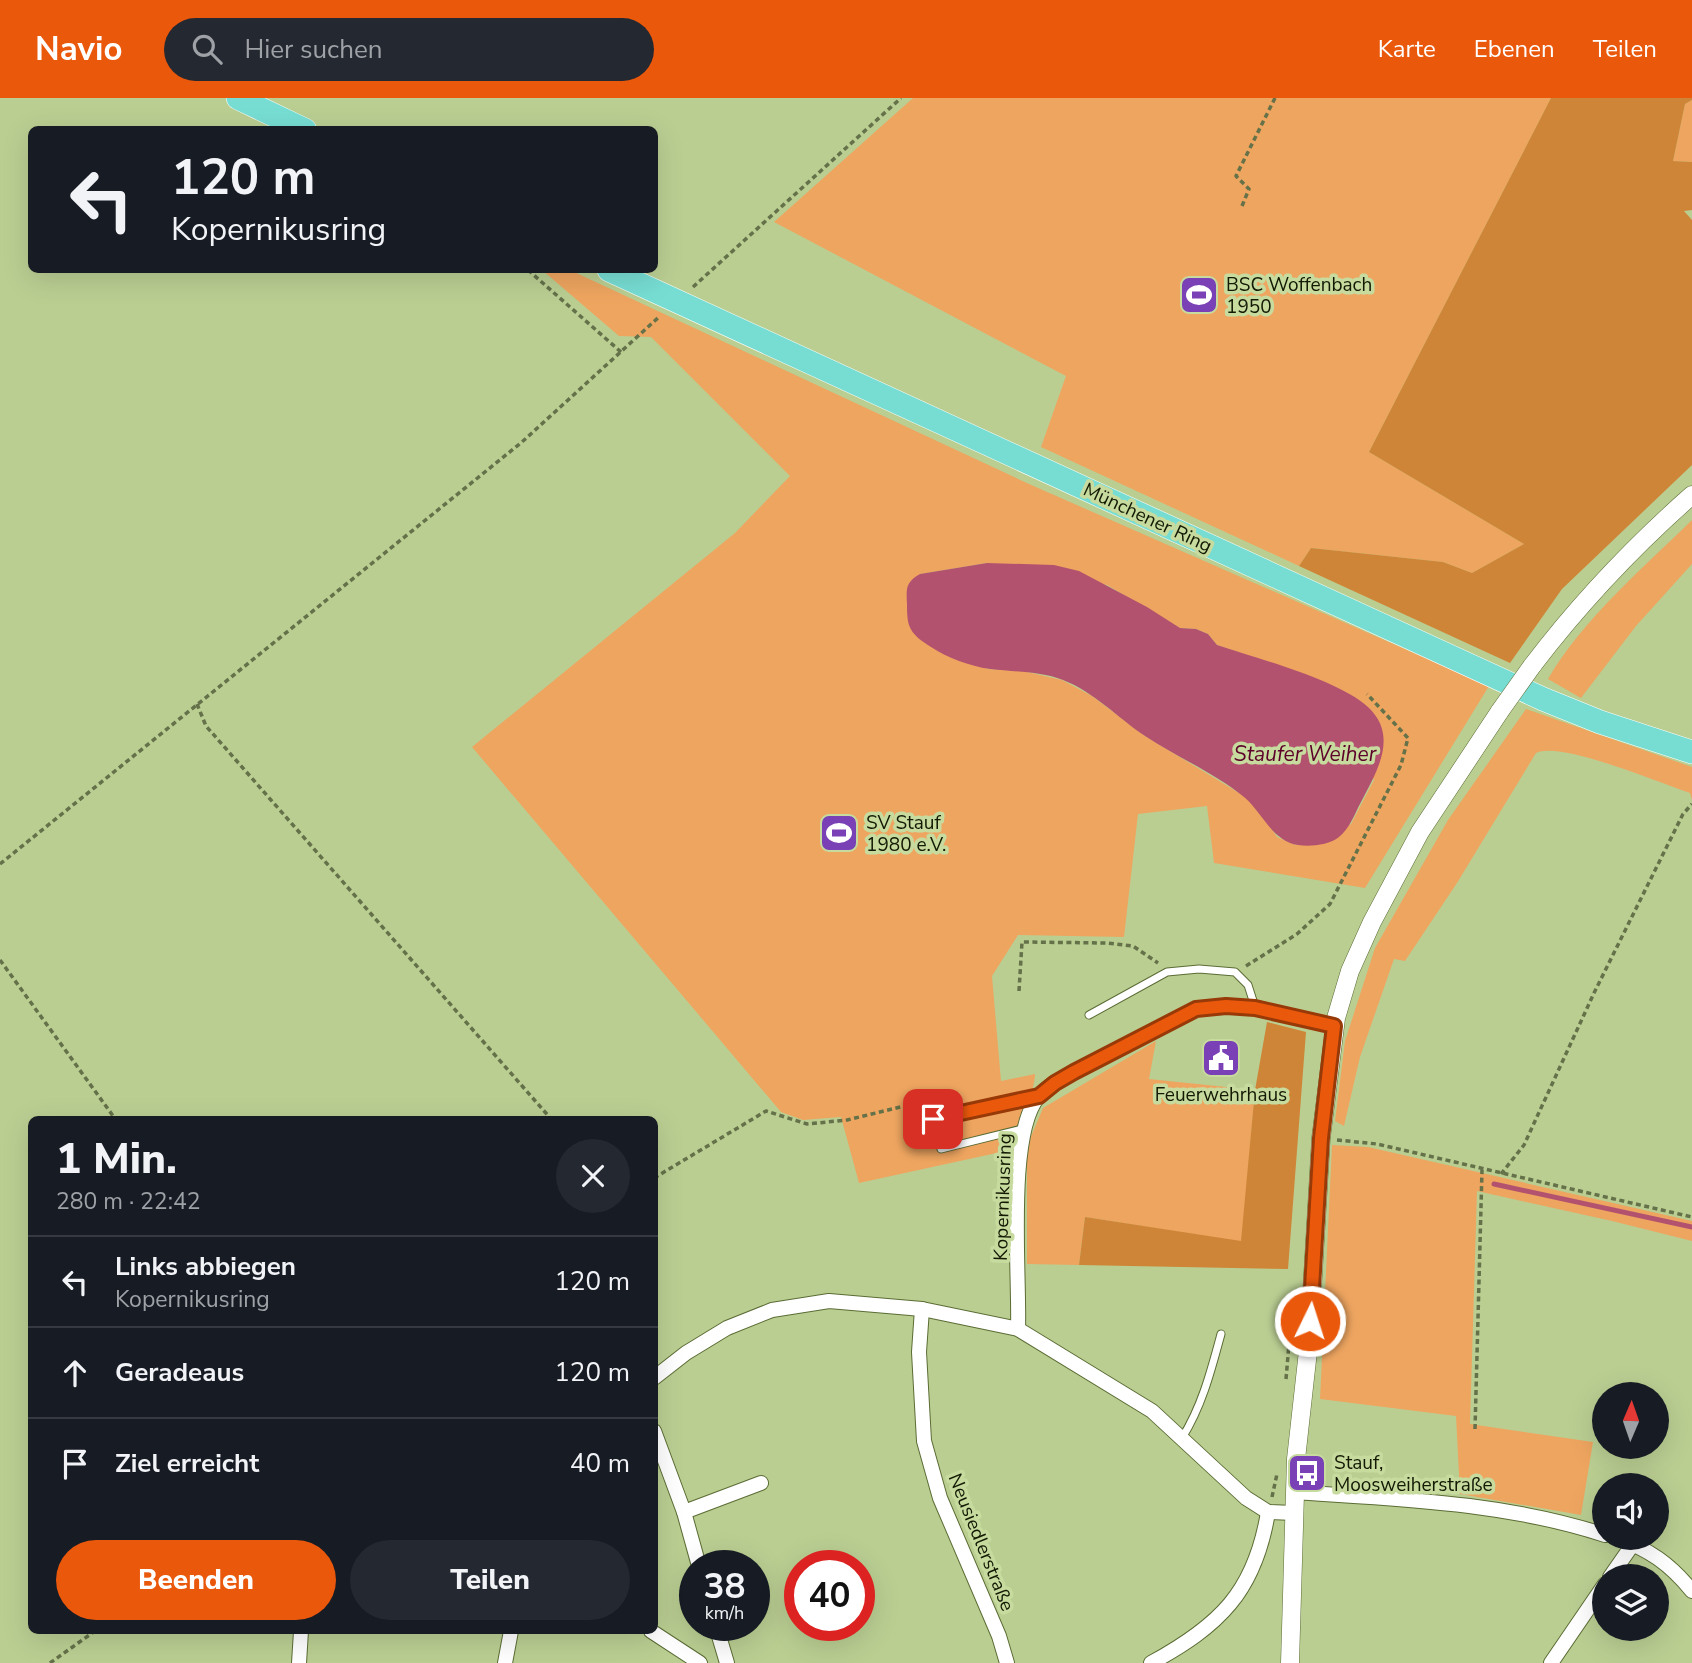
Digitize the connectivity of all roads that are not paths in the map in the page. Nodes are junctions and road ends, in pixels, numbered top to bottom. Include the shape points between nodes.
1 (238, 98) edge
2 (297, 126) edge
3 (617, 273) edge
4 (1692, 495) edge
5 (1692, 752) edge
6 (1255, 1008) junction
7 (1088, 1014) dead end
8 (1334, 1026) junction
9 (1039, 1096) junction
10 (1023, 1129) junction
11 (922, 1309) junction
12 (1018, 1329) junction
13 (1221, 1334) dead end
14 (658, 1375) edge
15 (1182, 1438) junction
16 (658, 1442) edge
17 (761, 1483) dead end
18 (1294, 1492) junction
19 (684, 1512) junction
20 (1268, 1513) junction
21 (1294, 1513) junction
22 (1592, 1531) edge
23 (695, 1550) edge
24 (1643, 1550) edge
25 (1692, 1591) edge
26 (1592, 1603) edge
27 (301, 1634) edge
28 (510, 1634) edge
29 (656, 1634) edge
30 (720, 1641) edge
31 (299, 1663) edge
32 (505, 1663) edge
33 (700, 1663) edge
34 (727, 1663) edge
35 (1007, 1663) edge
36 (1151, 1663) edge
37 (1290, 1663) edge
38 (1551, 1663) edge

1 - 2 main road
3 - 5 main road, Münchener Ring via 1508,684 1600,722
4 - 8 street, bridge via 1598,587 1500,711 1420,832 1372,922 1350,971
6 - 7 lane via 1248,985 1235,972 1199,969 1167,972
6 - 8 street, Kopernikusring
6 - 9 street, Kopernikusring via 1196,1009 1074,1072
8 - 18 street
9 - 10 street, Kopernikusring
9 - 10 lane via 933,1119 941,1149
10 - 12 street, Kopernikusring via 1018,1180
11 - 12 street
11 - 14 street via 829,1301 772,1310 727,1328
11 - 35 street, Neusiedlerstraße via 919,1352 924,1441 940,1498
12 - 15 street via 1152,1411
13 - 15 lane via 1207,1387
15 - 20 street
16 - 19 street
17 - 19 street
18 - 21 street
18 - 22 street via 1462,1503
19 - 23 street
20 - 21 street
20 - 36 street via 1251,1571 1228,1609
21 - 37 street
24 - 25 street via 1672,1567
26 - 38 street
27 - 31 street
28 - 32 street
29 - 33 street
30 - 34 street

